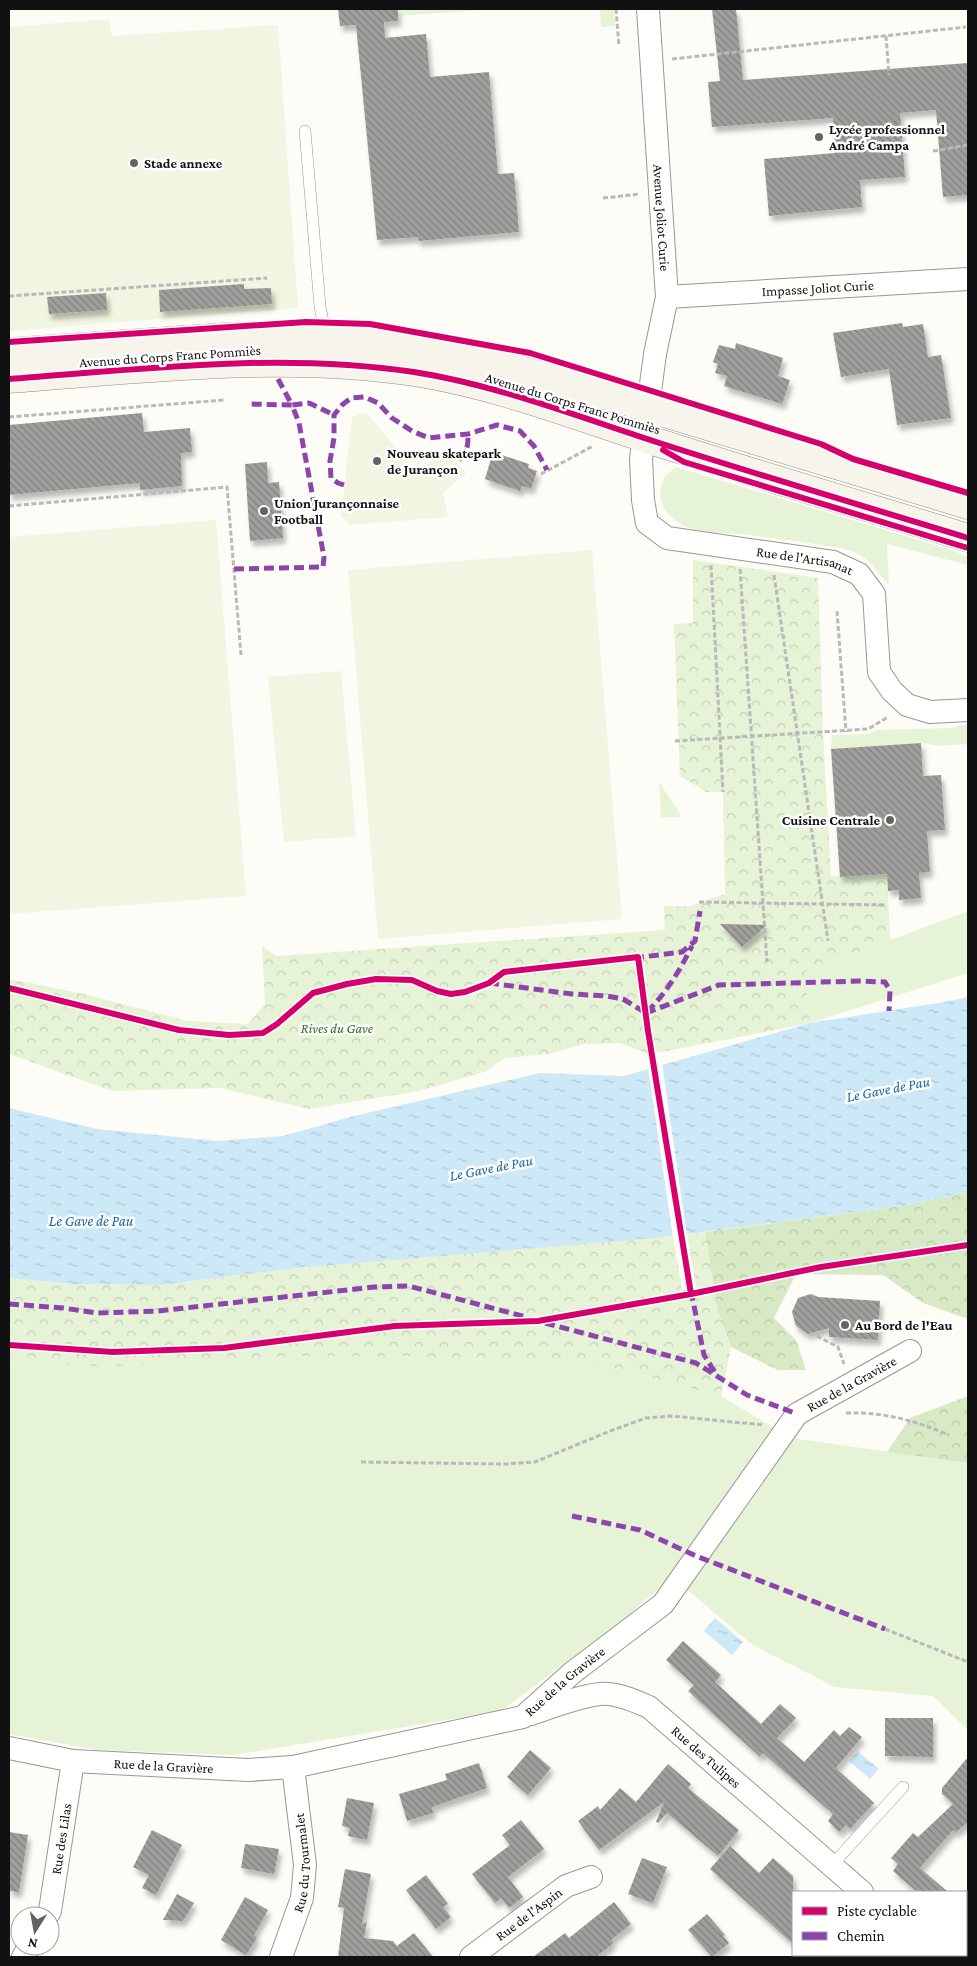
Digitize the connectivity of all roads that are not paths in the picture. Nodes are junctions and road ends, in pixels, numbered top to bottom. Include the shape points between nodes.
1 (648, 9) edge
2 (305, 131) dead end
3 (968, 279) edge
4 (667, 297) junction
5 (326, 337) junction
6 (9, 352) edge
7 (9, 379) edge
8 (646, 424) junction
9 (968, 505) edge
10 (968, 538) edge
11 (968, 710) edge
12 (910, 1351) dead end
13 (523, 1716) junction
14 (9, 1748) edge
15 (73, 1761) junction
16 (293, 1766) junction
17 (903, 1787) dead end
18 (832, 1865) junction
19 (591, 1877) dead end
20 (861, 1891) edge
21 (51, 1906) edge
22 (281, 1957) edge
23 (471, 1957) edge

1 - 4 street, Avenue Joliot Curie
2 - 5 lane via 320,306
3 - 4 street, Impasse Joliot Curie
4 - 8 street, Avenue Joliot Curie via 655,354
5 - 6 main road, Avenue du Corps Franc Pommiès via 226,337
5 - 8 main road, Avenue du Corps Franc Pommiès via 376,340 448,351 536,374
7 - 8 main road, Avenue du Corps Franc Pommiès via 246,362 370,368 414,372 530,401
8 - 9 main road, Avenue du Corps Franc Pommiès
8 - 10 main road, Avenue du Corps Franc Pommiès
8 - 11 street, Rue de l'Artisanat via 641,465 647,523 667,538 833,562 859,574 874,594 879,672 892,691 907,705 930,712
12 - 13 street, Rue de la Gravière via 797,1414 664,1604
13 - 16 street, Rue de la Gravière
13 - 18 street, Rue des Tulipes via 605,1693 623,1696 649,1707
14 - 15 street, Rue de la Gravière
15 - 16 street, Rue de la Gravière via 248,1770
15 - 21 street, Rue des Lilas
16 - 22 street, Rue du Tourmalet via 305,1865 302,1898
17 - 18 lane
18 - 20 street, Rue des Tulipes
19 - 23 street, Rue de l'Aspin via 566,1886

